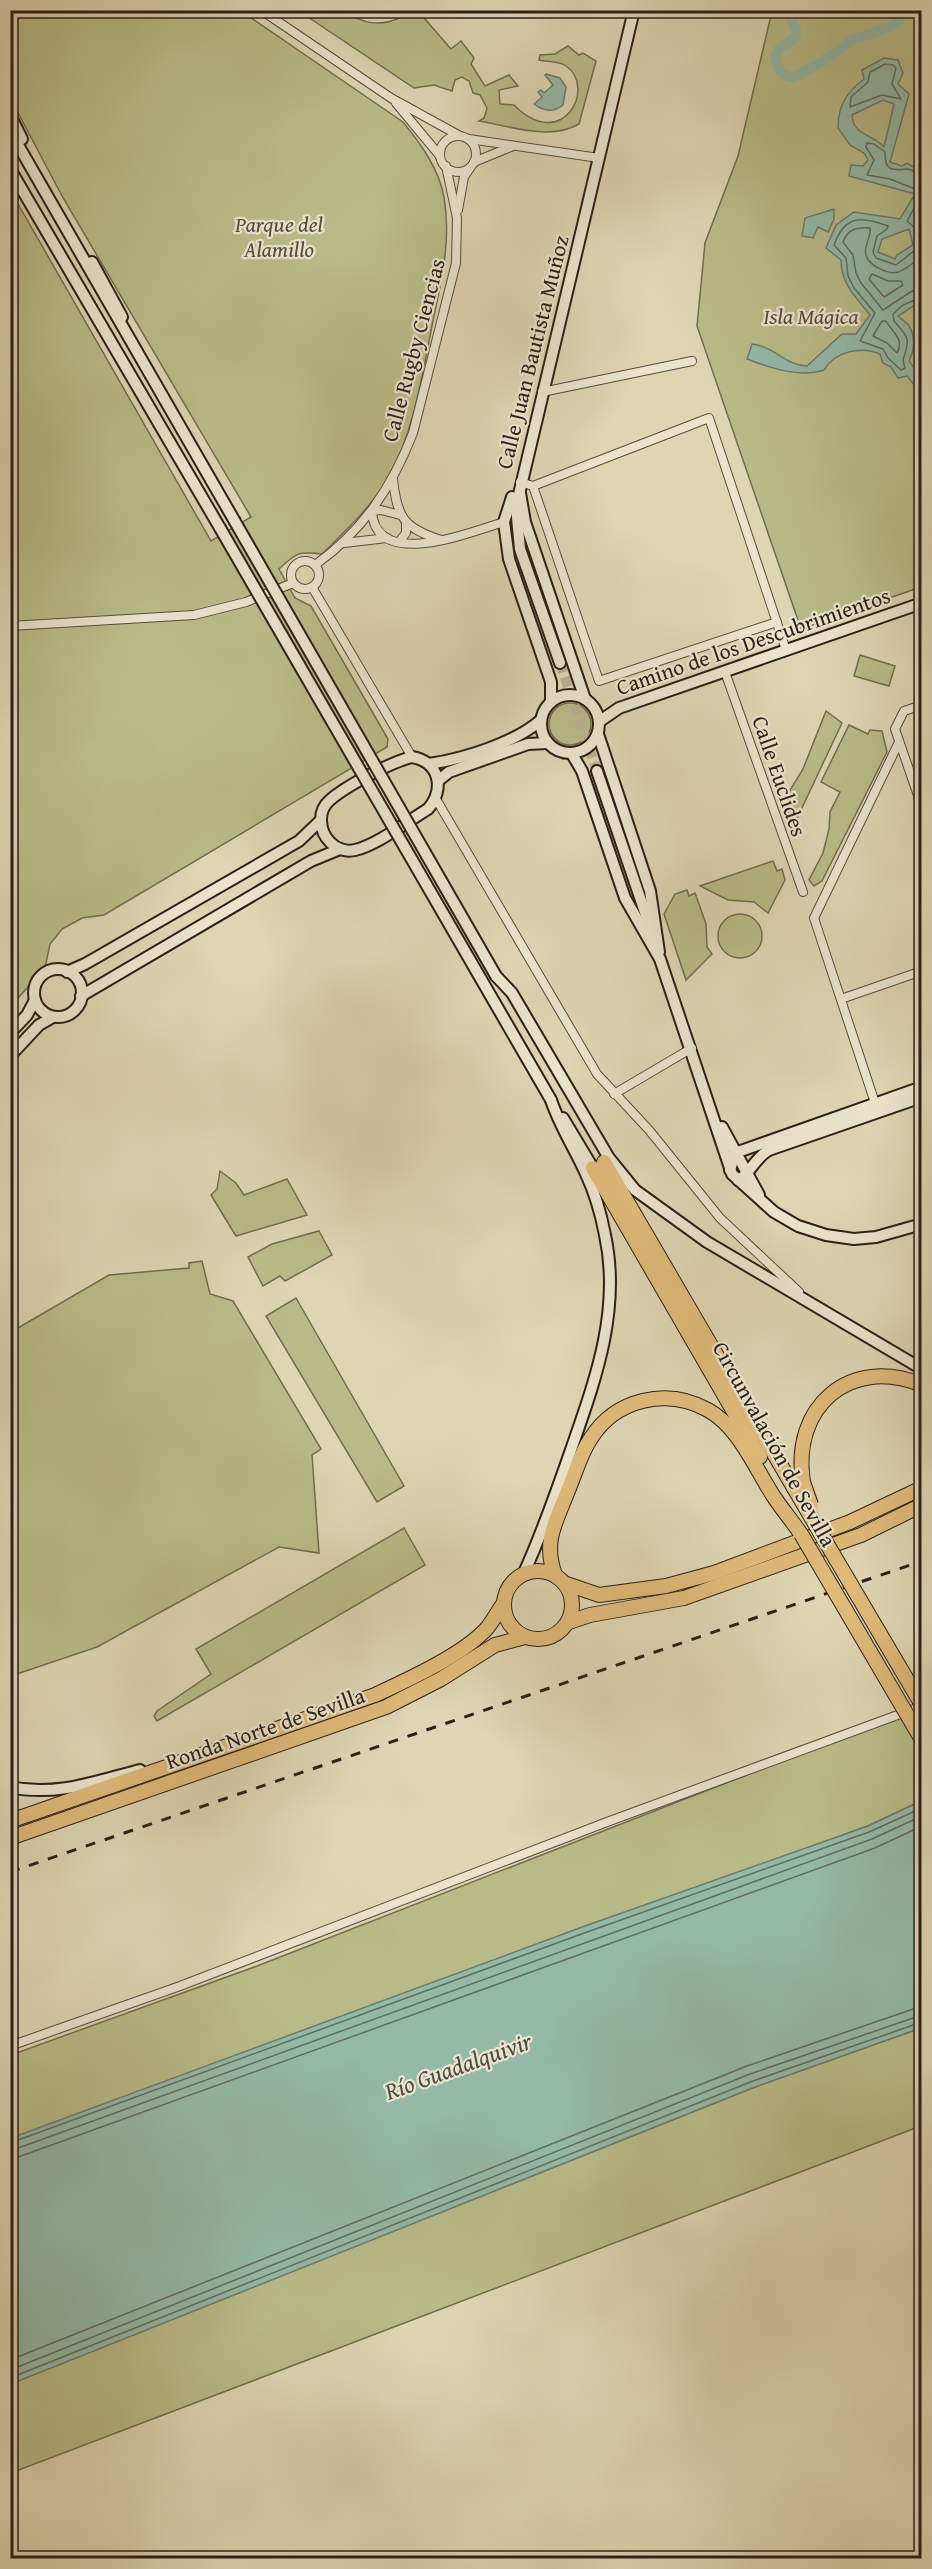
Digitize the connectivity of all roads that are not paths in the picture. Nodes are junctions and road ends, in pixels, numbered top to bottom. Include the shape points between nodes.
1 (261, 10) edge
2 (634, 10) edge
3 (391, 98) junction
4 (10, 115) edge
5 (10, 131) edge
6 (460, 136) junction
7 (469, 139) junction
8 (514, 145) junction
9 (440, 156) junction
10 (599, 158) junction
11 (472, 164) junction
12 (446, 166) junction
13 (10, 169) edge
14 (457, 218) junction
15 (128, 334) junction
16 (692, 362) dead end
17 (542, 392) junction
18 (393, 479) junction
19 (520, 486) junction
20 (533, 486) junction
21 (372, 511) junction
22 (400, 515) junction
23 (406, 522) junction
24 (504, 522) junction
25 (387, 538) junction
26 (443, 540) junction
27 (399, 542) junction
28 (344, 543) junction
29 (315, 565) junction
30 (293, 582) junction
31 (312, 587) junction
32 (921, 603) edge
33 (777, 622) junction
34 (10, 626) edge
35 (786, 650) junction
36 (560, 663) tunnel mouth
37 (725, 672) junction
38 (585, 699) junction
39 (551, 702) junction
40 (921, 705) edge
41 (541, 720) junction
42 (600, 721) junction
43 (598, 734) junction
44 (899, 742) junction
45 (548, 743) junction
46 (572, 754) junction
47 (412, 757) junction
48 (429, 764) junction
49 (597, 771) tunnel mouth
50 (439, 780) junction
51 (436, 799) junction
52 (921, 807) edge
53 (321, 820) junction
54 (340, 849) junction
55 (802, 892) dead end
56 (660, 958) junction
57 (921, 971) edge
58 (67, 972) junction
59 (81, 996) junction
60 (841, 999) junction
61 (35, 1000) junction
62 (53, 1017) junction
63 (10, 1033) edge
64 (692, 1048) junction
65 (10, 1056) edge
66 (921, 1087) edge
67 (614, 1094) junction
68 (921, 1097) edge
69 (711, 1106) junction
70 (877, 1107) junction
71 (598, 1165) junction
72 (736, 1168) junction
73 (921, 1224) edge
74 (817, 1308) junction
75 (921, 1370) edge
76 (921, 1385) edge
77 (921, 1488) edge
78 (788, 1491) junction
79 (921, 1505) edge
80 (523, 1575) junction
81 (560, 1579) junction
82 (504, 1603) junction
83 (569, 1622) junction
84 (525, 1637) junction
85 (921, 1706) edge
86 (921, 1740) edge
87 (202, 1756) junction
88 (10, 1787) edge
89 (10, 1821) edge
90 (10, 1838) edge
91 (10, 2046) edge

1 - 3 street
2 - 10 street, Calle Juan Bautista Muñoz
3 - 6 street
3 - 9 street
4 - 15 street via 117,303
5 - 15 street
6 - 7 street
6 - 9 street via 445,141
7 - 8 street
7 - 11 street via 475,147
8 - 10 street
8 - 11 street
9 - 12 street
10 - 17 street, Calle Juan Bautista Muñoz
11 - 12 street via 455,171
11 - 14 street via 464,177
12 - 14 street
13 - 71 street, bridge via 551,1101
14 - 18 street, Calle Rugby Ciencias via 456,263 423,399 414,433
15 - 71 street, bridge via 496,976 512,993
16 - 17 street
17 - 19 street, Calle Juan Bautista Muñoz
18 - 21 street, Calle Rugby Ciencias
18 - 22 street
19 - 20 street
19 - 24 street via 511,498
19 - 36 street via 516,522 520,549
19 - 38 street, Calle Juan Bautista Muñoz via 525,522
20 - 33 street via 599,681
20 - 33 street via 709,418
21 - 22 street
21 - 25 street via 377,529
21 - 28 street, Calle Rugby Ciencias
22 - 23 street
23 - 26 street via 421,533
23 - 27 street via 406,533
24 - 26 street
24 - 39 street via 509,559 551,682
25 - 27 street
25 - 28 street
26 - 27 street via 425,544
28 - 29 street, Calle Rugby Ciencias
29 - 30 street via 307,561 294,565
29 - 31 street via 319,577
30 - 31 street via 304,589
30 - 34 street via 246,602 194,615
31 - 47 street
32 - 35 street, Camino de los Descubrimientos
33 - 35 street
35 - 37 street, Camino de los Descubrimientos
37 - 42 street, Camino de los Descubrimientos via 619,708
37 - 55 street, Calle Euclides
38 - 39 street via 567,695
38 - 42 street
39 - 41 street
40 - 44 street via 904,711 895,729
41 - 45 street
41 - 48 street via 525,734
42 - 43 street
43 - 46 street via 583,751
43 - 56 street via 650,891
44 - 52 street
44 - 60 street via 814,918
45 - 46 street
45 - 50 street via 525,746 449,772
46 - 56 street via 582,771 625,898
47 - 48 street
47 - 53 street via 397,761 329,801
48 - 50 street
49 - 56 street
50 - 51 street
51 - 54 street via 428,809 369,844 357,850
51 - 67 street via 597,1074
53 - 54 street via 325,837
53 - 58 street via 299,841
54 - 59 street via 311,861
56 - 64 street
57 - 60 street
58 - 59 street via 78,981
58 - 61 street via 52,970 39,978
59 - 62 street via 74,1011
60 - 70 street
61 - 62 street via 39,1008
61 - 63 street via 27,1016
62 - 65 street via 39,1025
64 - 67 street
64 - 69 street
66 - 70 street
67 - 74 street via 649,1130 720,1218
68 - 70 street
69 - 72 street
69 - 72 street
70 - 72 street
70 - 72 street via 770,1150
71 - 74 street via 657,1208
71 - 78 highway, Circunvalación de Sevilla
71 - 80 street via 610,1282 607,1334 561,1479
72 - 73 street via 766,1206 812,1232 854,1239
74 - 75 street
76 - 78 highway via 907,1379 876,1376 855,1380 831,1394 814,1414 803,1436
77 - 81 highway via 850,1522 714,1573 666,1586 599,1594
78 - 81 highway via 709,1411 680,1400 638,1402 603,1422 585,1448 550,1542 550,1559
78 - 85 highway, Circunvalación de Sevilla, bridge via 825,1541
78 - 86 highway, Circunvalación de Sevilla, bridge via 801,1534
79 - 83 highway, Ronda Norte de Sevilla via 861,1535 684,1598
80 - 81 highway via 533,1571
80 - 82 highway, Ronda Norte de Sevilla via 508,1588
81 - 83 highway via 573,1602
82 - 84 highway via 509,1624
82 - 87 highway, Ronda Norte de Sevilla via 474,1639 392,1687
83 - 84 highway, Ronda Norte de Sevilla via 563,1630 545,1639
84 - 90 highway, Ronda Norte de Sevilla via 495,1645 386,1707
85 - 91 street via 180,1986
87 - 88 street via 78,1788
87 - 89 highway, Ronda Norte de Sevilla

